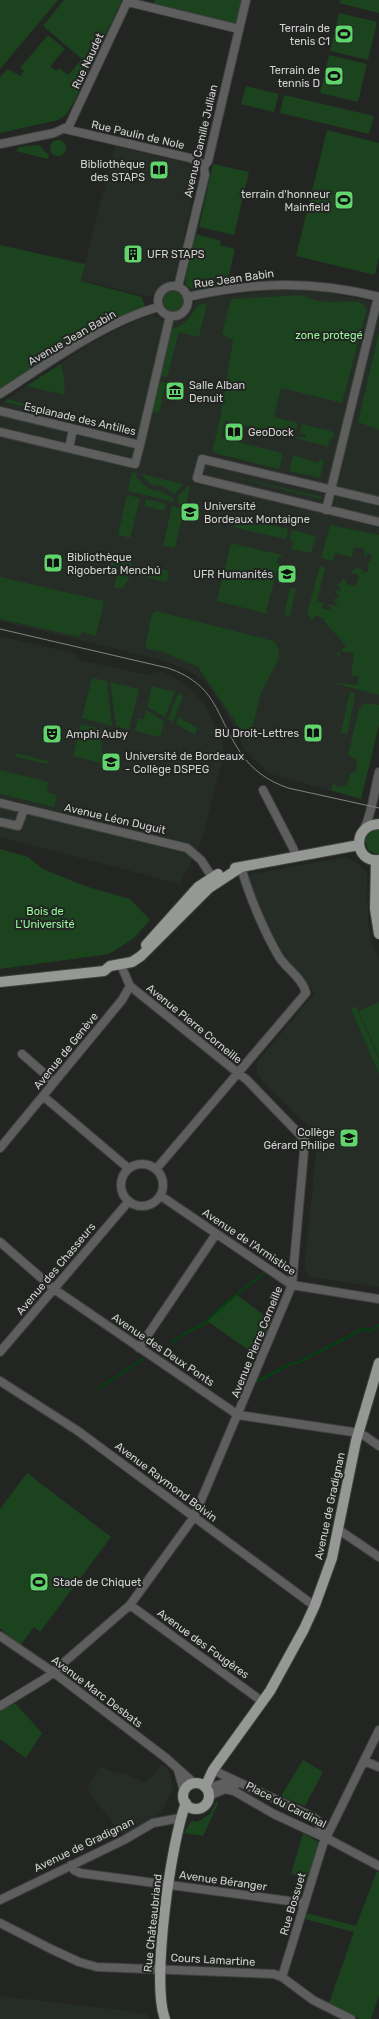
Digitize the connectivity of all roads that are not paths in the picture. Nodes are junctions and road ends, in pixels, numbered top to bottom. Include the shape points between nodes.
1 (246, 0) edge
2 (128, 1) edge
3 (239, 29) junction
4 (65, 129) junction
5 (0, 144) edge
6 (204, 167) junction
7 (178, 287) junction
8 (187, 297) junction
9 (378, 297) edge
10 (159, 307) junction
11 (170, 316) junction
12 (0, 394) edge
13 (0, 411) edge
14 (73, 429) junction
15 (0, 432) edge
16 (140, 445) junction
17 (69, 448) junction
18 (331, 490) junction
19 (379, 501) edge
20 (326, 510) junction
21 (379, 522) edge
22 (379, 775) edge
23 (263, 790) dead end
24 (0, 803) edge
25 (24, 809) junction
26 (0, 822) edge
27 (379, 824) edge
28 (364, 829) junction
29 (359, 845) junction
30 (296, 856) junction
31 (378, 860) edge
32 (240, 867) junction
33 (212, 877) junction
34 (379, 934) edge
35 (115, 965) junction
36 (0, 978) edge
37 (0, 982) edge
38 (130, 986) junction
39 (22, 1054) dead end
40 (238, 1073) junction
41 (54, 1082) junction
42 (43, 1096) junction
43 (0, 1148) edge
44 (128, 1168) junction
45 (157, 1168) junction
46 (161, 1196) junction
47 (129, 1201) junction
48 (216, 1234) junction
49 (0, 1242) edge
50 (292, 1285) junction
51 (54, 1289) junction
52 (379, 1299) edge
53 (139, 1348) junction
54 (0, 1352) edge
55 (379, 1362) edge
56 (0, 1381) edge
57 (238, 1415) junction
58 (358, 1433) junction
59 (379, 1446) edge
60 (194, 1517) junction
61 (339, 1530) junction
62 (379, 1557) edge
63 (130, 1605) junction
64 (315, 1605) junction
65 (0, 1636) edge
66 (53, 1672) junction
67 (263, 1702) junction
68 (0, 1706) edge
69 (379, 1730) edge
70 (364, 1761) junction
71 (379, 1767) edge
72 (178, 1770) junction
73 (214, 1770) junction
74 (242, 1784) junction
75 (203, 1788) junction
76 (184, 1791) junction
77 (190, 1806) junction
78 (180, 1818) junction
79 (179, 1830) junction
80 (325, 1838) junction
81 (71, 1865) junction
82 (379, 1866) edge
83 (169, 1884) junction
84 (0, 1900) edge
85 (304, 1903) junction
86 (0, 1923) edge
87 (161, 1969) junction
88 (282, 1977) junction
89 (165, 2019) edge
90 (351, 2019) edge

1 - 3 street, Avenue Camille Jullian
2 - 3 street
2 - 4 street, Rue Naudet via 71,122
3 - 6 street, Avenue Camille Jullian via 208,160
4 - 5 street
4 - 6 street, Rue Paulin de Nole via 190,158
6 - 7 street, Avenue Camille Jullian via 205,175
7 - 8 street
7 - 10 street via 169,286 162,290 158,298
8 - 9 street, Rue Jean Babin via 230,289 282,284 338,288
8 - 11 street via 184,311
9 - 18 street
10 - 11 street
10 - 12 street, Avenue Jean Babin via 106,329
11 - 16 street
13 - 14 street, Esplanade des Antilles
14 - 16 street, Esplanade des Antilles
14 - 17 street
15 - 17 street, Esplanade des Antilles
16 - 17 street, Esplanade des Antilles via 136,464
18 - 19 street
18 - 20 street
18 - 20 street via 202,459 197,478
20 - 21 street
22 - 28 street via 370,815
23 - 30 street
24 - 25 street, Avenue Léon Duguit
25 - 26 street via 18,826
25 - 33 street, Avenue Léon Duguit via 187,848 201,860
27 - 28 main road
28 - 29 main road
29 - 30 main road
29 - 31 main road via 363,854
30 - 32 main road
31 - 34 main road via 375,909
32 - 33 main road
32 - 35 main road via 209,888 141,956 132,962
32 - 40 street via 265,930 280,958 305,986 306,993
33 - 35 main road via 198,887 146,945
35 - 36 main road
35 - 37 main road via 104,971
35 - 38 street
38 - 40 street, Avenue Pierre Corneille
38 - 41 street, Avenue de Genève via 122,1000
39 - 41 street
40 - 45 street
40 - 50 street, Avenue Pierre Corneille via 305,1140
41 - 42 street, Avenue de Genève
42 - 43 street, Avenue de Genève
42 - 44 street
44 - 45 street via 142,1163
44 - 47 street via 121,1184 122,1192
45 - 46 street via 164,1181
46 - 47 street via 148,1205 135,1205
46 - 48 street, Avenue de l'Armistice
47 - 51 street, Avenue des Chasseurs
48 - 50 street, Avenue de l'Armistice
48 - 53 street
49 - 51 street, Avenue des Deux Ponts
50 - 52 street, Avenue de l'Armistice
50 - 57 street, Avenue Pierre Corneille
51 - 53 street, Avenue des Deux Ponts
51 - 54 street, Avenue des Chasseurs
53 - 57 street, Avenue des Deux Ponts
55 - 58 main road, Avenue de Gradignan
56 - 60 street, Avenue Raymond Boivin via 78,1431
57 - 58 street, Avenue des Deux Ponts
57 - 60 street, Avenue Pierre Corneille
58 - 59 street
58 - 61 main road, Avenue de Gradignan
60 - 63 street, Avenue Pierre Corneille
60 - 64 street, Avenue Raymond Boivin
61 - 62 street
61 - 64 main road, Avenue de Gradignan
63 - 66 street, Avenue Pierre Corneille
63 - 67 street, Avenue des Fougères
64 - 67 main road, Avenue de Gradignan
65 - 66 street, Avenue Marc Desbats
66 - 68 street, Avenue Pierre Corneille via 37,1685
66 - 72 street, Avenue Marc Desbats via 158,1751
67 - 73 main road, Avenue de Gradignan
69 - 70 street, Rue Bossuet
70 - 71 street
70 - 80 street, Rue Bossuet
72 - 75 street, Avenue Marc Desbats
72 - 76 street
73 - 74 street, Place du Cardinal
73 - 75 main road, Avenue de Gradignan
74 - 75 street, Place du Cardinal via 224,1783
74 - 80 street, Place du Cardinal via 312,1816
75 - 76 main road via 188,1786
75 - 77 main road via 205,1805
75 - 80 street, Place du Cardinal via 234,1791 274,1814
76 - 77 main road via 184,1797
77 - 78 main road, Rue Châteaubriand
77 - 79 main road, Rue Châteaubriand
78 - 79 main road, Rue Châteaubriand
78 - 81 street, Avenue de Gradignan via 152,1823 124,1840
79 - 83 main road, Rue Châteaubriand
80 - 82 street
80 - 85 street, Rue Bossuet
81 - 83 street, Avenue Béranger via 80,1873
81 - 84 street, Avenue de Gradignan
83 - 85 street, Avenue Béranger
83 - 87 main road, Rue Châteaubriand
85 - 88 street, Rue Bossuet
86 - 87 street, Cours Lamartine via 51,1949 97,1967
87 - 88 street, Cours Lamartine via 274,1974
87 - 89 main road, Rue Châteaubriand via 160,2001
88 - 90 street, Cours Lamartine via 313,2000

